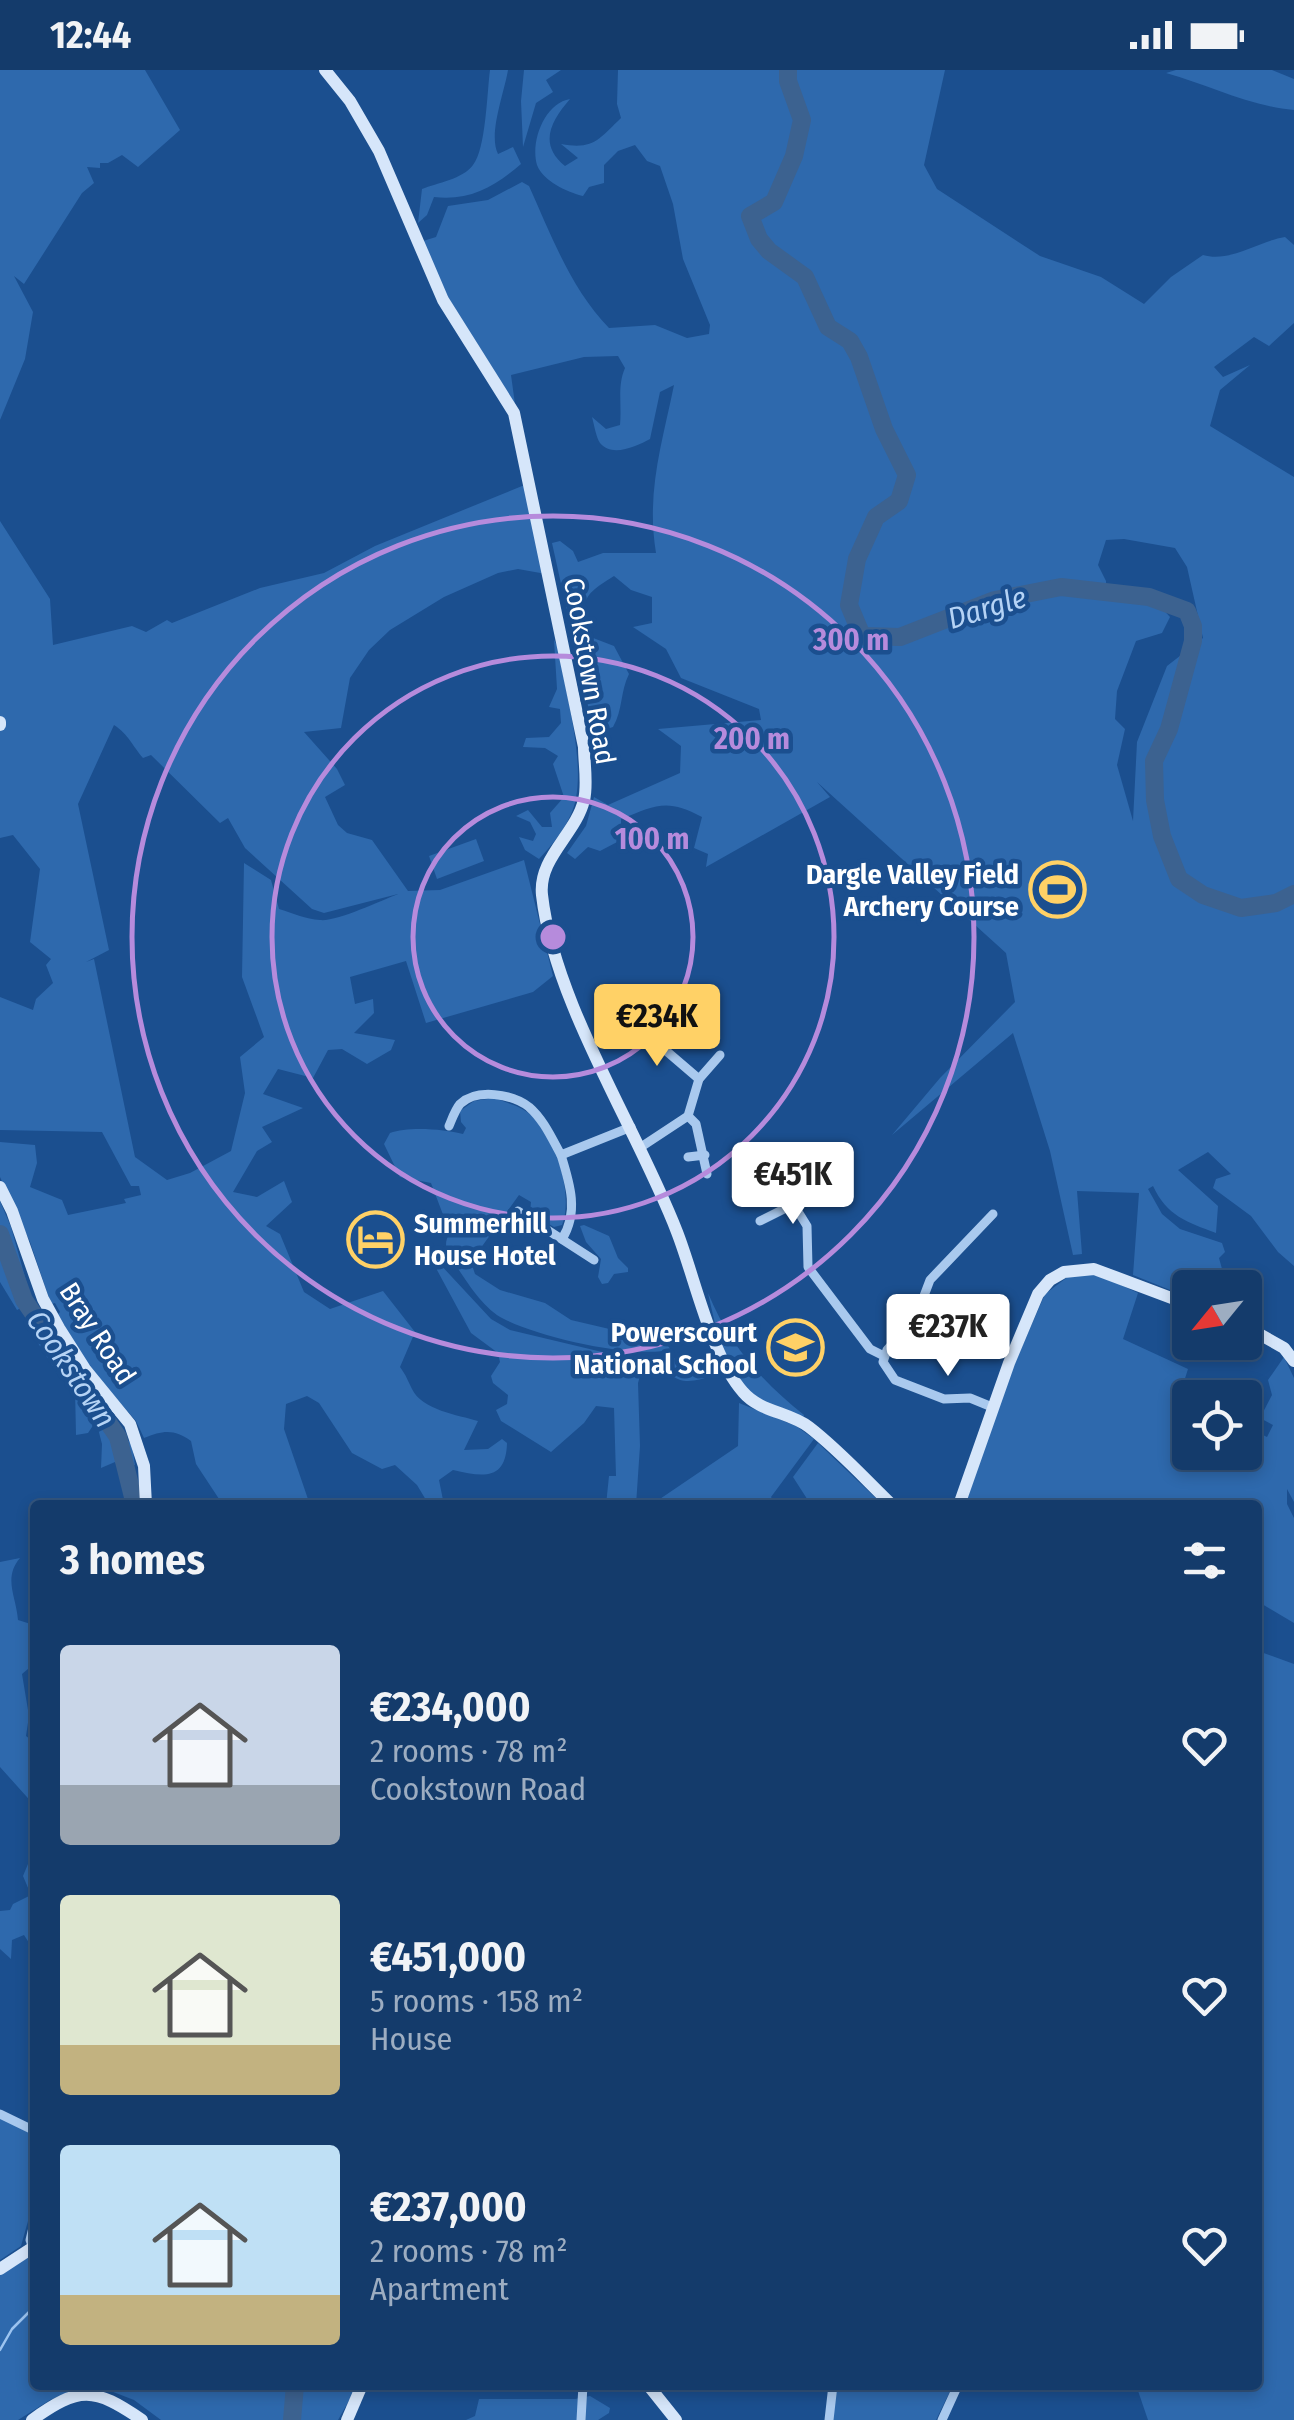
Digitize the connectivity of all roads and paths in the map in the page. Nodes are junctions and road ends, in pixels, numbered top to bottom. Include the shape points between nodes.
1 (325, 70) edge
2 (644, 1027) dead end
3 (720, 1055) dead end
4 (700, 1080) junction
5 (688, 1116) junction
6 (449, 1126) dead end
7 (631, 1127) junction
8 (641, 1147) junction
9 (561, 1155) junction
10 (704, 1155) junction
11 (688, 1157) dead end
12 (708, 1174) dead end
13 (0, 1188) edge
14 (808, 1198) dead end
15 (794, 1204) junction
16 (518, 1211) dead end
17 (993, 1214) dead end
18 (760, 1221) dead end
19 (562, 1239) junction
20 (594, 1260) dead end
21 (1172, 1297) edge
22 (918, 1312) junction
23 (943, 1322) dead end
24 (1262, 1336) edge
25 (884, 1356) junction
26 (1294, 1361) edge
27 (992, 1407) junction
28 (146, 1500) edge
29 (887, 1500) edge
30 (961, 1500) edge
31 (0, 2114) edge
32 (30, 2129) edge
33 (30, 2250) edge
34 (0, 2270) edge
35 (360, 2390) edge
36 (583, 2390) edge
37 (652, 2390) edge
38 (832, 2390) edge
39 (956, 2390) edge
40 (32, 2420) edge
41 (142, 2420) edge
42 (347, 2420) edge
43 (581, 2420) edge
44 (676, 2420) edge
45 (829, 2420) edge
46 (942, 2420) edge

1 - 7 street, Cookstown Road via 379,151 443,300 514,413 584,747 584,799 544,870 541,892 563,977
2 - 4 street
3 - 4 street
4 - 5 street
5 - 8 street
5 - 10 street
6 - 9 street via 458,1106 473,1096 501,1095 526,1104
7 - 8 street, Cookstown Road
7 - 9 street
8 - 29 street, Cookstown Road via 717,1346 740,1389 751,1401 806,1425
9 - 19 street via 571,1189 571,1224
10 - 11 street
10 - 12 street
13 - 28 street, Bray Road via 43,1300 85,1369 130,1424 144,1466
14 - 15 street
15 - 18 street
15 - 25 street via 807,1226 808,1267 870,1349
16 - 19 street
17 - 22 street via 930,1280
19 - 20 street
21 - 27 street via 1094,1269 1064,1272 1038,1294
22 - 23 street
22 - 25 street
24 - 26 street
25 - 27 street via 895,1380
27 - 30 street
31 - 32 street
33 - 34 street
35 - 42 street
36 - 43 street
37 - 44 street
38 - 45 street
39 - 46 street
40 - 41 street via 77,2393 95,2395

